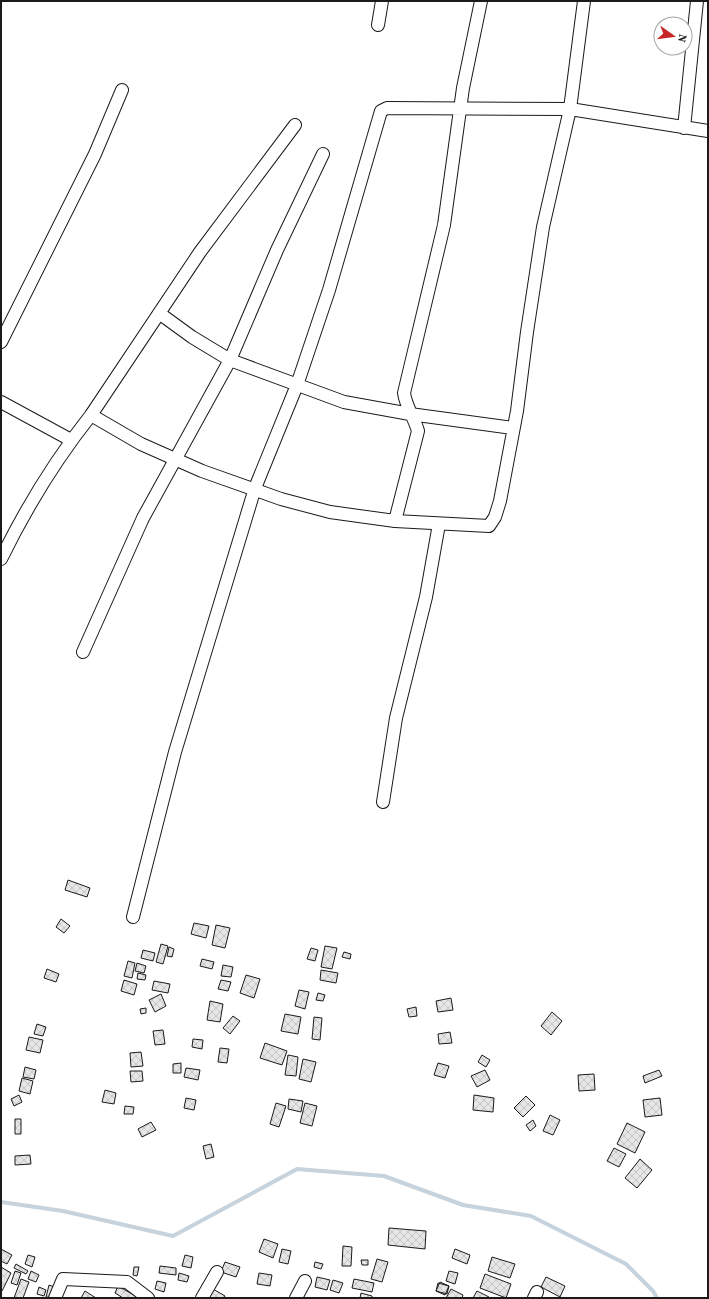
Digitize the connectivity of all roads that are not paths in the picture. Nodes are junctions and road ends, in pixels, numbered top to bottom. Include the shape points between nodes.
1 (382, 1) edge
2 (481, 1) edge
3 (584, 1) edge
4 (697, 1) edge
5 (378, 25) dead end
6 (122, 90) dead end
7 (461, 108) junction
8 (570, 109) junction
9 (295, 126) dead end
10 (684, 128) junction
11 (708, 131) edge
12 (323, 154) dead end
13 (159, 314) junction
14 (1, 342) edge
15 (230, 360) junction
16 (296, 385) junction
17 (1, 402) edge
18 (410, 414) junction
19 (91, 415) junction
20 (513, 428) junction
21 (71, 440) junction
22 (175, 458) junction
23 (255, 488) junction
24 (395, 521) junction
25 (439, 524) junction
26 (1, 559) edge
27 (83, 652) dead end
28 (383, 802) dead end
29 (133, 917) dead end
30 (217, 1272) dead end
31 (305, 1280) dead end
32 (55, 1298) edge
33 (148, 1298) edge
34 (202, 1298) edge
35 (296, 1298) edge

1 - 5 street
2 - 7 street
3 - 8 street
4 - 10 street
6 - 14 street via 95,154
7 - 8 street
7 - 16 street via 387,108 381,111 329,290
7 - 18 street via 444,225 404,393 405,404
8 - 10 street
8 - 20 street via 543,227
9 - 13 street via 200,252
10 - 11 street
12 - 15 street via 277,250
13 - 15 street
13 - 19 street
15 - 16 street
15 - 22 street
16 - 18 street via 344,402
16 - 23 street
17 - 21 street
18 - 20 street
18 - 24 street via 416,422 418,431
19 - 21 street
19 - 22 street via 141,444
20 - 25 street via 500,501 489,526
21 - 26 street via 22,516
22 - 23 street via 225,480
22 - 27 street via 143,518
23 - 24 street via 281,499 330,512
23 - 29 street via 175,752
24 - 25 street
25 - 28 street via 426,597 396,718
30 - 34 street
31 - 35 street
32 - 33 street via 63,1279 127,1282

